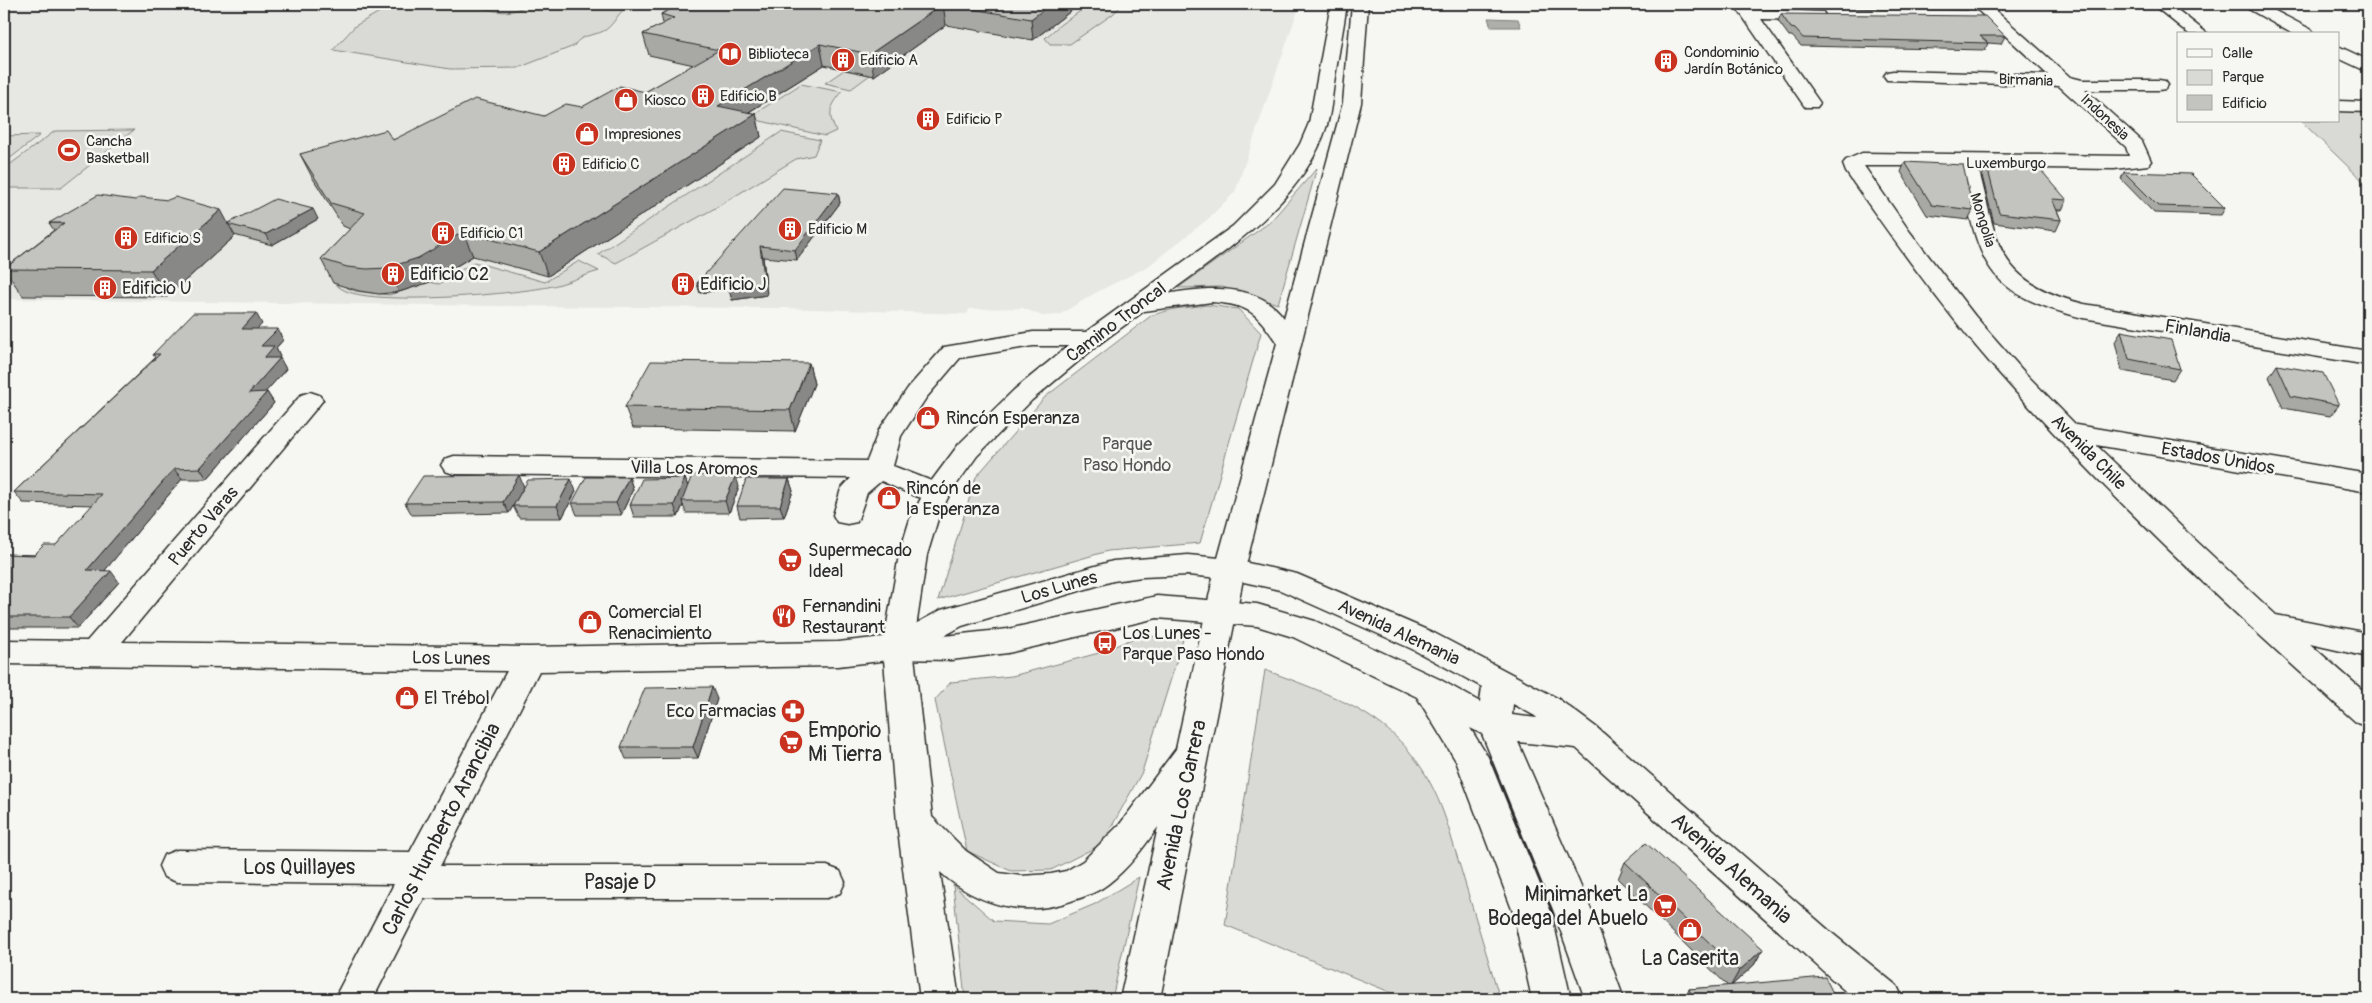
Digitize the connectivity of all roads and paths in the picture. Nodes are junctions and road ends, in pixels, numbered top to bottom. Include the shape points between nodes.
1 (1339, 4) edge
2 (1360, 4) edge
3 (2160, 4) edge
4 (2251, 4) edge
5 (1745, 9) edge
6 (1976, 10) edge
7 (1837, 15) edge
8 (2197, 32) edge
9 (2302, 32) edge
10 (2340, 52) edge
11 (2368, 67) edge
12 (1893, 76) dead end
13 (2066, 81) junction
14 (2160, 85) dead end
15 (1811, 103) dead end
16 (2340, 106) edge
17 (2368, 107) edge
18 (2139, 152) joint
19 (1862, 160) joint
20 (1967, 163) junction
21 (2030, 293) joint
22 (1135, 308) junction
23 (1091, 339) junction
24 (1289, 344) junction
25 (2368, 358) edge
26 (310, 400) dead end
27 (2068, 432) junction
28 (454, 465) dead end
29 (878, 470) junction
30 (2368, 484) edge
31 (937, 493) junction
32 (847, 515) dead end
33 (1230, 569) junction
34 (1221, 611) junction
35 (2264, 624) junction
36 (1423, 641) junction
37 (2368, 644) edge
38 (898, 647) junction
39 (4, 652) edge
40 (96, 652) junction
41 (530, 659) junction
42 (1498, 681) junction
43 (1428, 688) junction
44 (2368, 714) edge
45 (1495, 726) junction
46 (1584, 736) junction
47 (1193, 749) junction
48 (915, 823) junction
49 (177, 866) dead end
50 (417, 875) junction
51 (828, 882) dead end
52 (353, 999) edge
53 (939, 999) edge
54 (1140, 999) edge
55 (1551, 999) edge
56 (1604, 999) edge
57 (1883, 999) edge

1 - 22 street, Camino Troncal via 1318,123 1298,166 1263,209 1240,230
2 - 24 street via 1352,103
3 - 8 street
4 - 9 street
5 - 7 street
5 - 15 street
6 - 13 street, Indonesia via 1993,18
10 - 11 street
12 - 13 street, Birmania
13 - 14 street, Birmania via 2082,85
13 - 18 street, Indonesia
16 - 17 street
18 - 20 street, Luxemburgo via 2141,161 2130,163
19 - 20 street, Luxemburgo
19 - 27 street, Avenida Chile via 1853,164 1856,172 1921,264 1984,342
20 - 21 street, Mongolia via 1988,243 2005,275
21 - 25 street, Finlandia via 2082,311
22 - 23 street, Camino Troncal
22 - 24 street via 1195,295 1230,298 1261,309 1272,317
23 - 29 street via 1034,339 952,352 917,393 888,436
23 - 31 street, Camino Troncal via 1008,409 968,450
24 - 33 street
26 - 40 street, Puerto Varas
27 - 30 street, Estados Unidos
27 - 35 street, Avenida Chile
28 - 29 street, Villa Los Aromos
29 - 31 street
29 - 32 street via 855,489
31 - 38 street, Camino Troncal via 924,518 913,555
33 - 34 street
33 - 36 street, Avenida Alemania via 1287,581
33 - 38 street, Los Lunes via 1188,565 1113,571 952,618
34 - 38 street, Los Lunes via 1157,607 1008,642 951,648
34 - 43 street via 1257,615 1304,629
34 - 47 street, Avenida Los Carrera
35 - 37 street
35 - 44 street, Avenida Chile
36 - 42 street, Avenida Alemania
36 - 43 street
38 - 41 street, Los Lunes via 820,655
38 - 48 street
39 - 40 street, Los Lunes
40 - 41 street, Los Lunes
41 - 50 street, Carlos Humberto Arancibia
42 - 45 street
42 - 46 street, Avenida Alemania via 1546,707
43 - 45 street
43 - 55 street via 1474,766 1532,912
45 - 46 street
45 - 56 street via 1573,912
46 - 57 street, Avenida Alemania
47 - 48 street via 1113,858 1095,873 1051,891 1027,893 982,883 965,872
47 - 54 street, Avenida Los Carrera
48 - 53 street
49 - 50 street, Los Quillayes
50 - 51 street, Pasaje D
50 - 52 street, Carlos Humberto Arancibia

